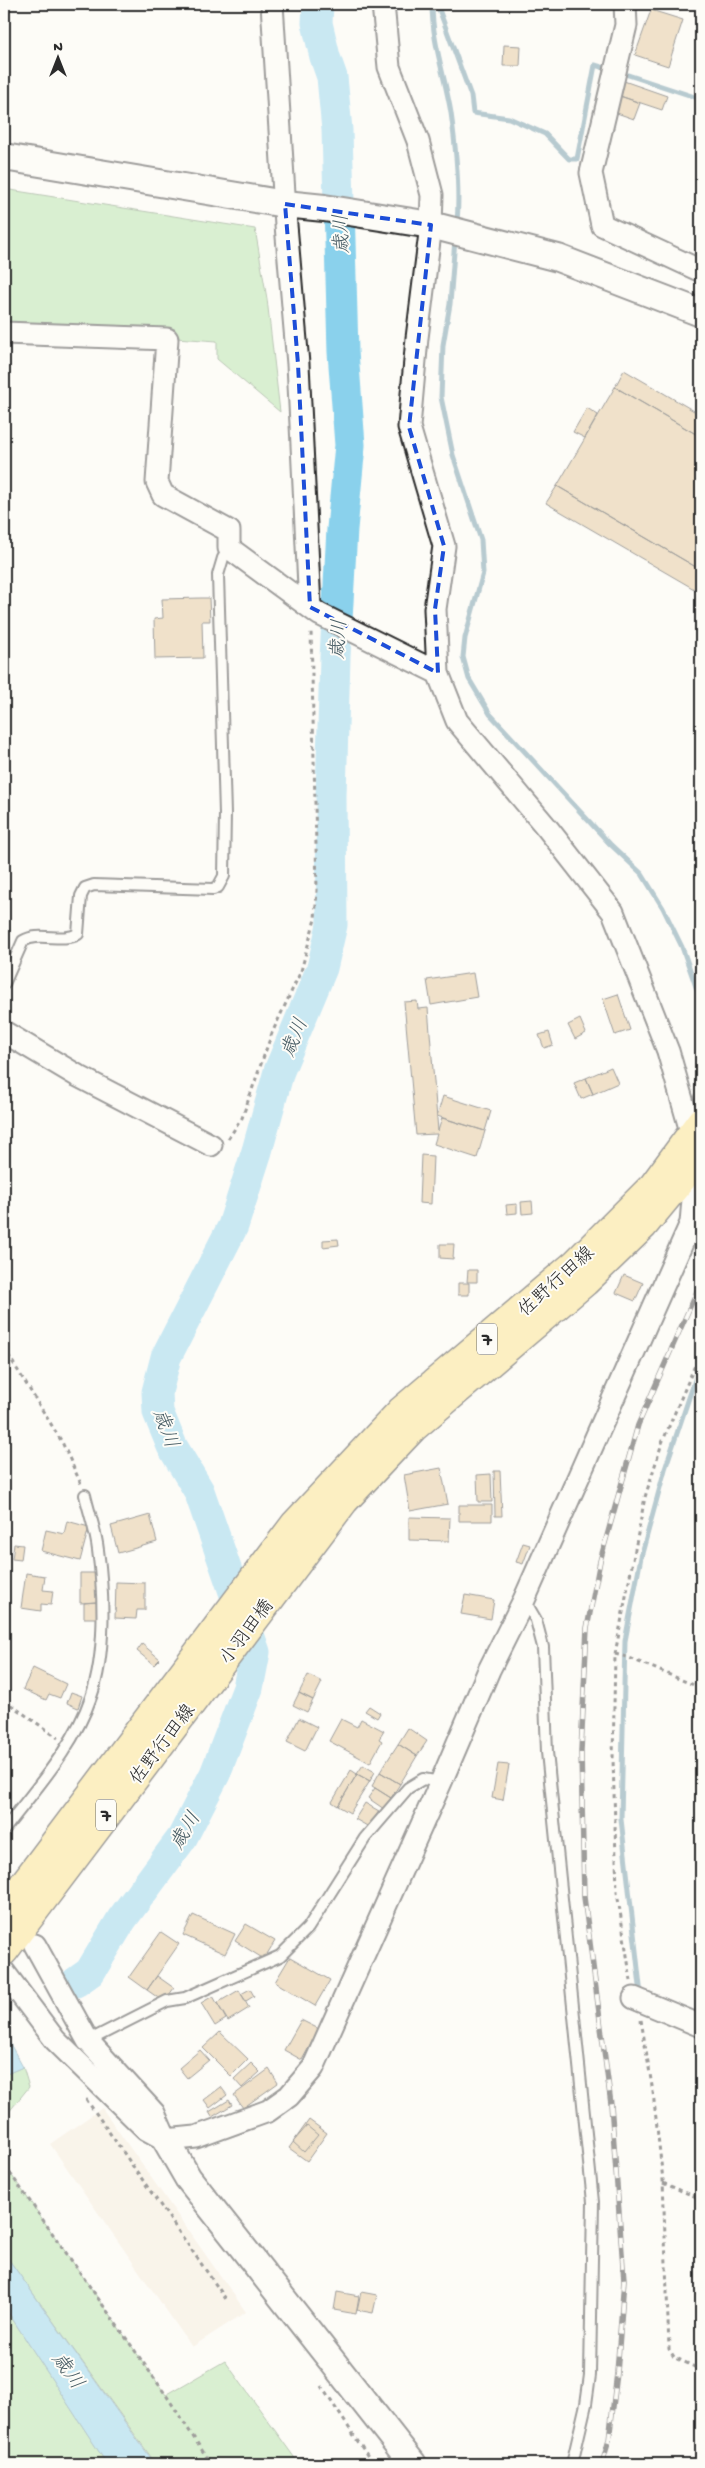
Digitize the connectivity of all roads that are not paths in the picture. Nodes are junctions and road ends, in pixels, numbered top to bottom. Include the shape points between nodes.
1 (272, 4) edge
2 (383, 4) edge
3 (625, 4) edge
4 (4, 157) edge
5 (289, 204) junction
6 (427, 224) junction
7 (701, 271) edge
8 (701, 314) edge
9 (4, 333) edge
10 (229, 548) junction
11 (314, 610) junction
12 (438, 673) junction
13 (4, 984) edge
14 (4, 1032) edge
15 (698, 1144) edge
16 (211, 1145) road end
17 (85, 1495) road end
18 (270, 1556) joint
19 (281, 1584) joint
20 (524, 1600) junction
21 (203, 1644) joint
22 (209, 1679) joint
23 (442, 1782) junction
24 (4, 1830) edge
25 (4, 1910) edge
26 (35, 1944) dead end
27 (4, 1951) edge
28 (4, 1972) edge
29 (634, 1998) road end
30 (701, 2026) edge
31 (88, 2041) junction
32 (166, 2140) junction
33 (413, 2464) edge
34 (572, 2464) edge

1 - 5 street
2 - 6 street via 388,67 418,142 432,195
3 - 7 street via 626,25 591,173 602,225
4 - 5 street
5 - 6 street
5 - 11 street
6 - 8 street via 558,258
6 - 12 street via 409,428 444,546 435,609
9 - 10 street via 167,339 157,482 163,495 229,531
10 - 11 street
10 - 13 lane via 218,575 224,814 224,876 221,883 213,889 85,888 81,896 78,934 29,937 23,941
11 - 12 street
12 - 15 street via 457,721 613,912 668,1051
14 - 16 street via 78,1076
15 - 18 main road, 佐野行田線 / 7 via 576,1263 386,1426 295,1524
15 - 19 main road, 佐野行田線 / 7 via 643,1226 585,1282 412,1428 344,1501
15 - 20 street via 691,1223
17 - 24 lane via 98,1548 102,1585 98,1665 91,1697 54,1765
18 - 21 main road, 小羽田橋 / 7
19 - 22 main road, 小羽田橋 / 7
20 - 23 street via 488,1670
20 - 34 lane via 536,1620 543,1647 547,1752 592,2202 590,2375
21 - 25 main road, 佐野行田線 / 7
22 - 27 main road, 佐野行田線 / 7
23 - 31 lane via 423,1779 408,1788 365,1838 308,1928 280,1956 185,1998 167,2001
23 - 32 street via 313,2068 289,2096 268,2111 196,2137
26 - 31 street
28 - 32 street via 55,2040 146,2129
29 - 30 street
31 - 32 street via 154,2112
32 - 33 street via 188,2178

